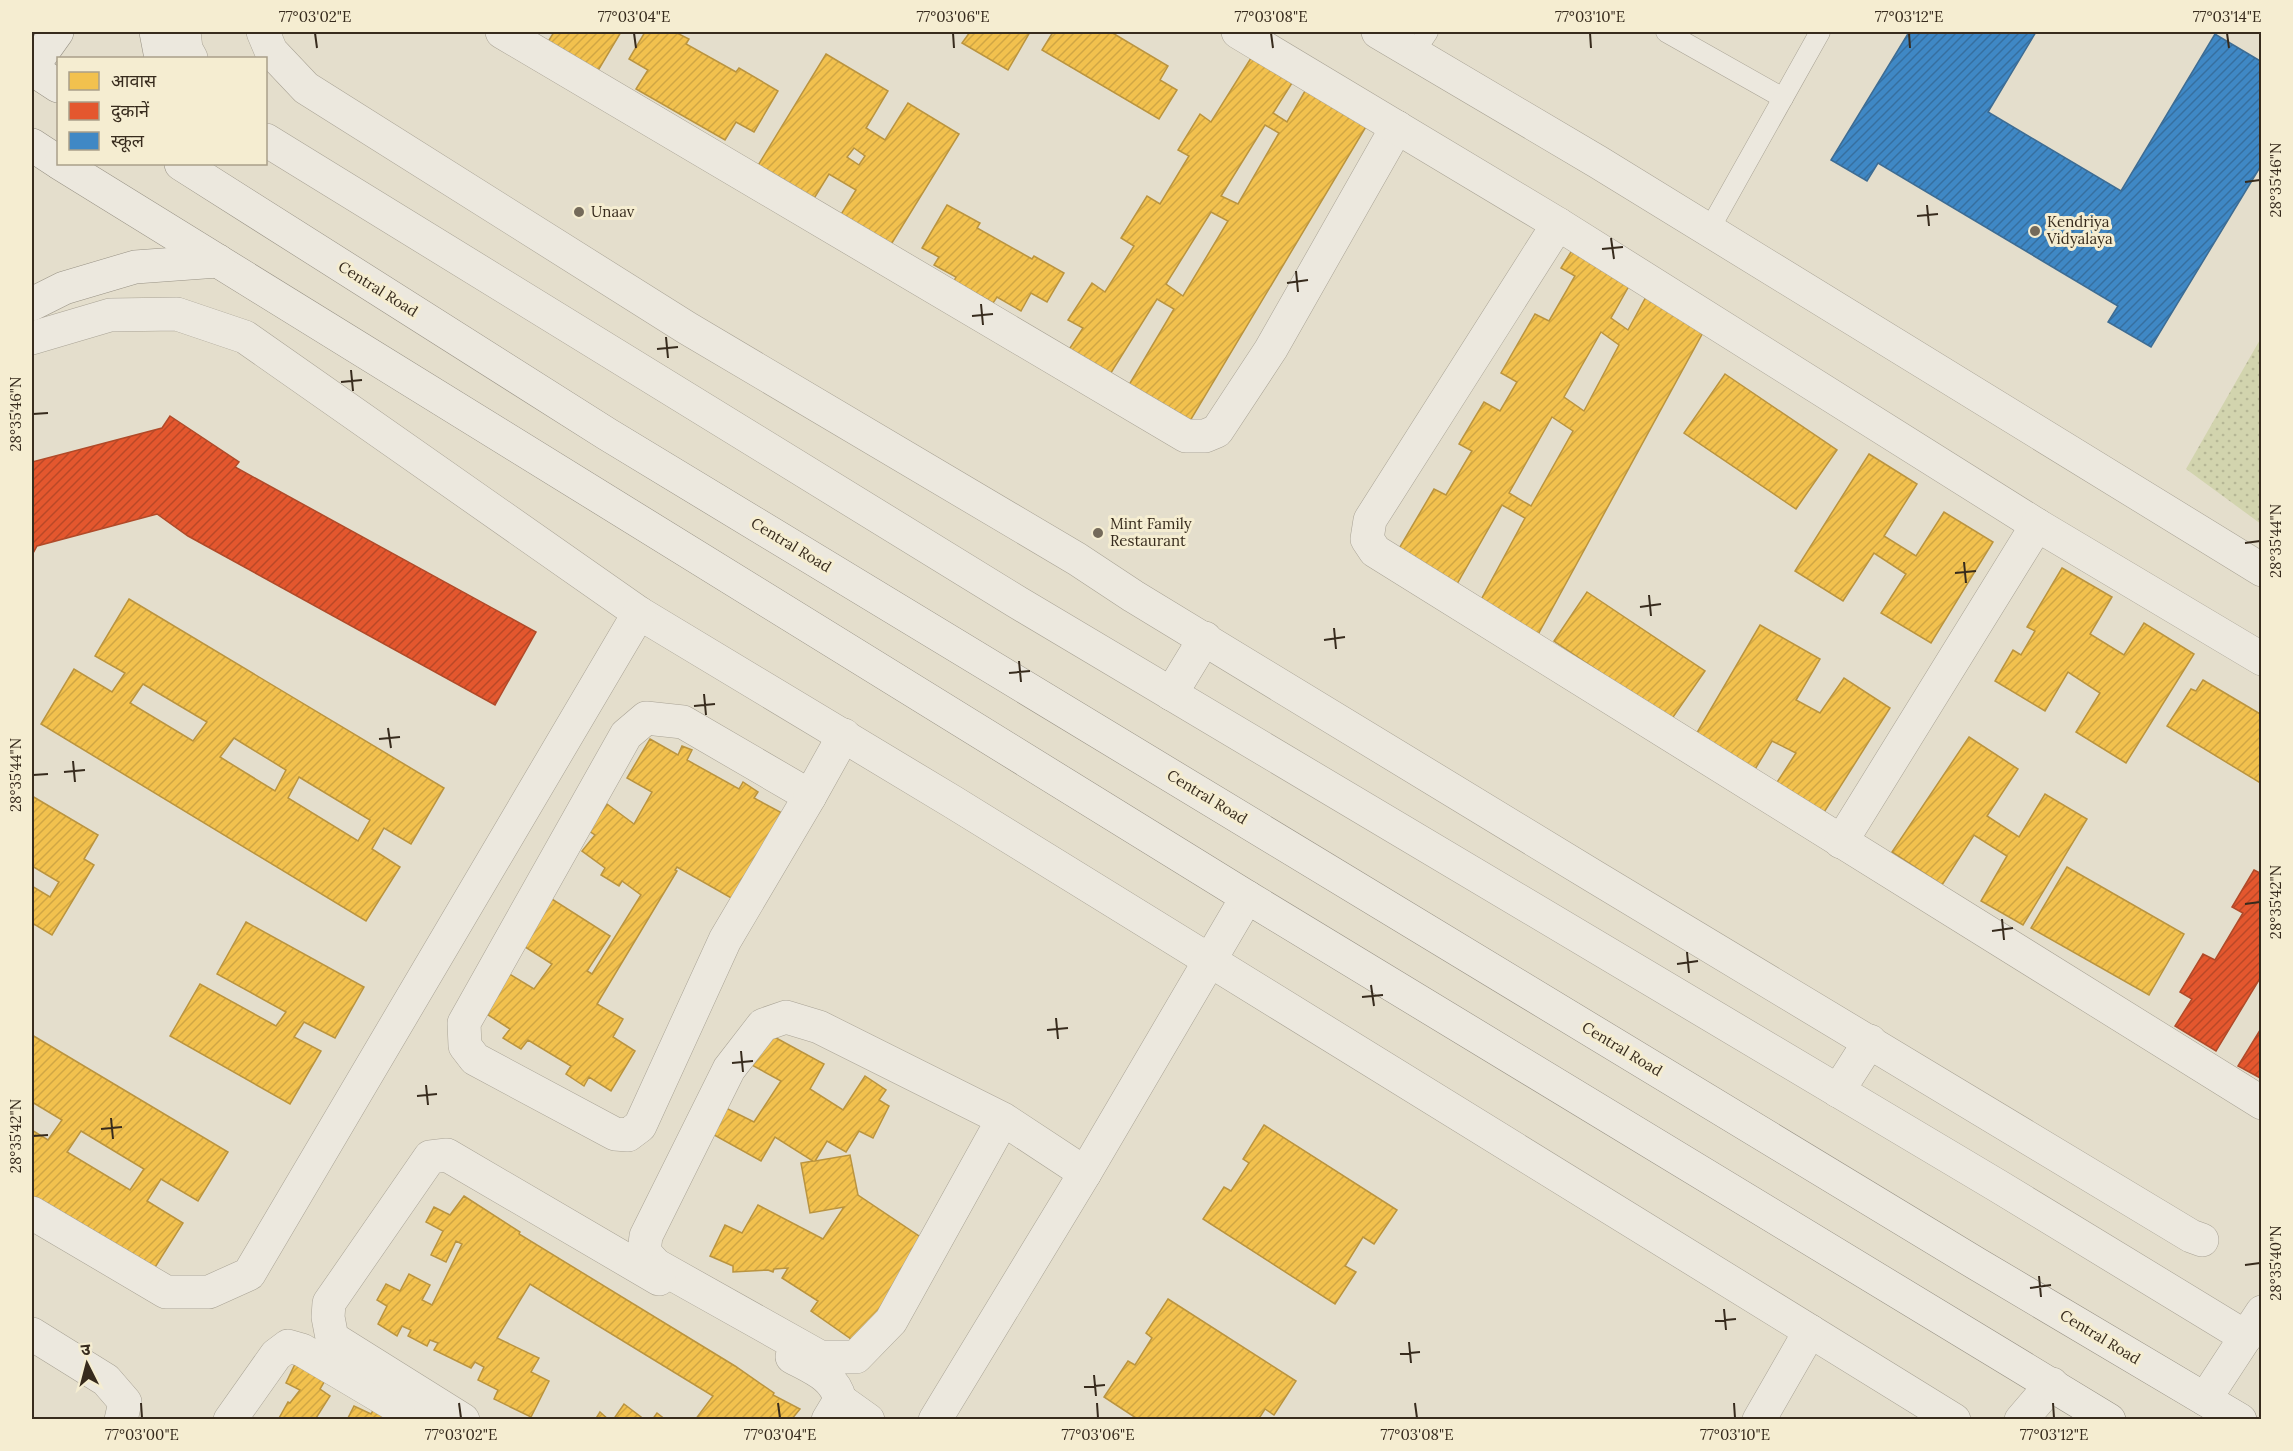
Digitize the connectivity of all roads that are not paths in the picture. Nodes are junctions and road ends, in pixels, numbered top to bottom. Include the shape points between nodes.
1 (57, 32) edge
2 (156, 32) edge
3 (184, 32) edge
4 (263, 32) edge
5 (502, 32) edge
6 (1238, 32) edge
7 (1378, 32) edge
8 (1666, 32) edge
9 (1820, 32) edge
10 (1421, 42) edge
11 (161, 57) edge
12 (190, 57) edge
13 (32, 68) edge
14 (57, 85) edge
15 (1783, 98) junction
16 (1397, 127) junction
17 (267, 141) edge
18 (32, 145) edge
19 (57, 161) edge
20 (63, 165) edge
21 (194, 168) edge
22 (1558, 224) junction
23 (1709, 230) junction
24 (218, 261) junction
25 (32, 304) edge
26 (32, 338) edge
27 (2037, 525) junction
28 (2262, 570) edge
29 (639, 613) junction
30 (1204, 638) junction
31 (2262, 658) edge
32 (1171, 694) junction
33 (844, 735) junction
34 (810, 795) junction
35 (1841, 842) junction
36 (1247, 897) junction
37 (1209, 960) junction
38 (1870, 1041) junction
39 (1838, 1091) junction
40 (2262, 1103) edge
41 (1003, 1119) junction
42 (1085, 1173) junction
43 (32, 1213) edge
44 (2202, 1240) dead end
45 (2254, 1324) edge
46 (1810, 1331) junction
47 (32, 1334) edge
48 (2052, 1384) junction
49 (2205, 1400) junction
50 (834, 1410) edge
51 (121, 1419) edge
52 (230, 1419) edge
53 (420, 1419) edge
54 (463, 1419) edge
55 (868, 1419) edge
56 (935, 1419) edge
57 (1759, 1419) edge
58 (1954, 1419) edge
59 (2021, 1419) edge
60 (2109, 1419) edge
61 (2240, 1419) edge

1 - 13 street
2 - 11 street
3 - 12 street
4 - 30 street via 271,51 306,87 687,328
5 - 16 street via 1186,436 1217,431 1271,349
6 - 16 street
7 - 10 street
8 - 15 lane
9 - 15 lane
10 - 23 street
13 - 14 street
15 - 23 lane
16 - 22 street
17 - 32 street
18 - 19 street
20 - 24 street
21 - 49 street, Central Road via 607,434
22 - 27 street
22 - 35 street via 1370,520 1367,539 1375,551
23 - 28 street
24 - 25 street via 135,267 64,288
24 - 36 street
26 - 29 street via 110,315 177,314 245,337
27 - 31 street
27 - 35 street
29 - 33 street
29 - 43 street via 249,1274 209,1292 166,1292
30 - 32 street
30 - 38 street
32 - 39 street
33 - 34 street
33 - 37 street
34 - 34 street via 683,722 646,718 626,735 464,1023 465,1046 475,1059 615,1134 628,1135 640,1126 725,940
35 - 40 street
36 - 37 street
36 - 48 street
37 - 42 street
37 - 46 street
38 - 39 street
38 - 44 street
39 - 45 street
41 - 41 street via 819,1027 786,1017 763,1025 729,1068 646,1236 644,1252 656,1265 820,1357 856,1357 891,1321
41 - 42 street
42 - 56 street
45 - 49 street
46 - 57 street
46 - 58 street
47 - 51 street via 106,1380 124,1402
48 - 59 street
48 - 60 street
49 - 61 street, Central Road
50 - 54 street via 838,1388 830,1379 447,1155 430,1156 329,1303 328,1317 332,1338
50 - 55 street
52 - 53 street via 276,1355 288,1346 302,1350

